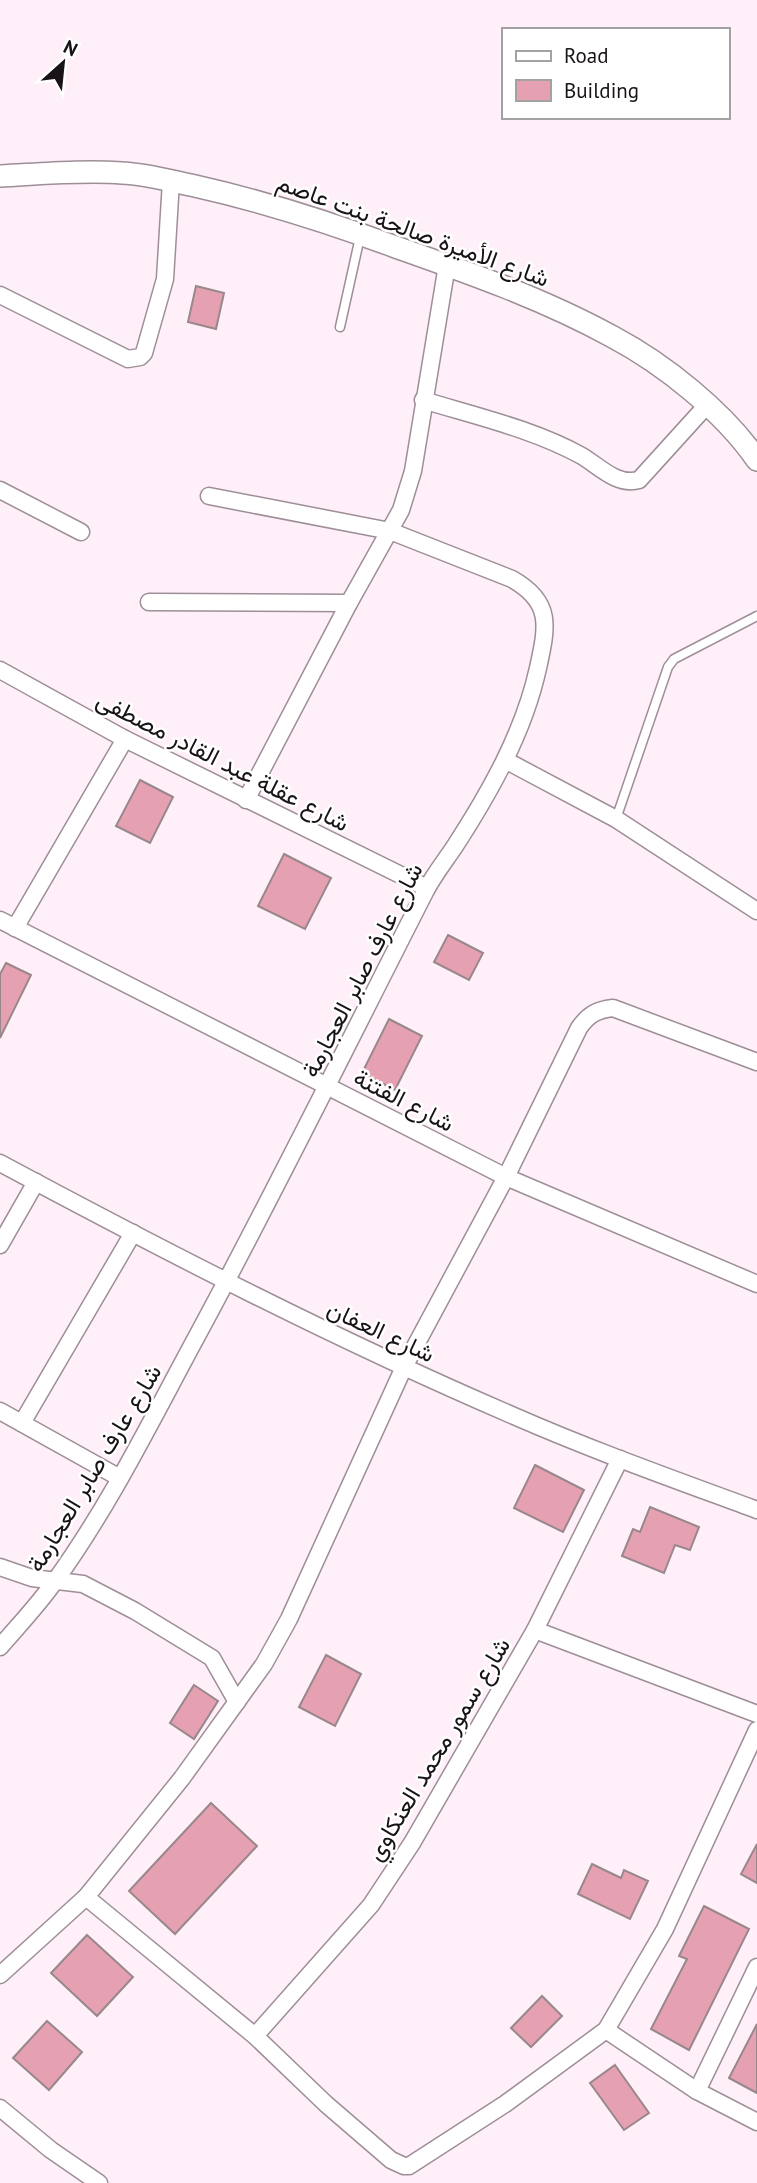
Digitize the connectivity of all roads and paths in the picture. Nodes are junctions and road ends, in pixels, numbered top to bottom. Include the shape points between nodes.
1 (0, 176) edge
2 (172, 181) junction
3 (361, 234) junction
4 (447, 265) junction
5 (0, 295) edge
6 (340, 327) dead end
7 (423, 400) junction
8 (706, 405) junction
9 (757, 460) edge
10 (0, 490) edge
11 (209, 495) dead end
12 (390, 531) junction
13 (81, 532) dead end
14 (149, 602) dead end
15 (349, 603) junction
16 (757, 616) edge
17 (0, 670) edge
18 (125, 739) junction
19 (505, 760) junction
20 (246, 800) junction
21 (616, 819) junction
22 (427, 888) junction
23 (757, 912) edge
24 (0, 920) edge
25 (15, 928) junction
26 (757, 1062) edge
27 (327, 1086) junction
28 (0, 1163) edge
29 (506, 1177) junction
30 (36, 1182) junction
31 (133, 1233) junction
32 (0, 1245) edge
33 (226, 1282) junction
34 (757, 1284) edge
35 (404, 1367) junction
36 (0, 1411) edge
37 (22, 1423) junction
38 (620, 1460) junction
39 (120, 1478) junction
40 (757, 1510) edge
41 (0, 1567) edge
42 (55, 1582) junction
43 (535, 1630) junction
44 (0, 1647) edge
45 (237, 1702) junction
46 (757, 1714) edge
47 (757, 1730) edge
48 (86, 1897) junction
49 (757, 1967) edge
50 (0, 1975) edge
51 (606, 2030) junction
52 (255, 2036) junction
53 (697, 2091) junction
54 (0, 2108) edge
55 (757, 2122) edge
56 (99, 2183) edge

1 - 2 street, شارع الأميرة صالحة بنت عاصم via 123,173
2 - 3 street, شارع الأميرة صالحة بنت عاصم
2 - 5 street via 165,279 140,358 128,359
3 - 4 street, شارع الأميرة صالحة بنت عاصم
3 - 6 lane
4 - 7 street
4 - 8 street, شارع الأميرة صالحة بنت عاصم via 615,337
7 - 8 street via 541,438 630,483 639,481
7 - 12 street via 408,491
8 - 9 street, شارع الأميرة صالحة بنت عاصم
10 - 13 street
11 - 12 street, شارع عارف صابر العجارمة
12 - 15 street
12 - 19 street, شارع عارف صابر العجارمة via 512,579 538,599 544,618 538,670
14 - 15 street
15 - 20 street
16 - 21 lane via 674,659 668,667
17 - 18 street, شارع عقلة عبد القادر مصطفى
18 - 20 street, شارع عقلة عبد القادر مصطفى
18 - 25 street
19 - 21 street
19 - 22 street, شارع عارف صابر العجارمة
20 - 22 street, شارع عقلة عبد القادر مصطفى
21 - 23 street
22 - 27 street, شارع عارف صابر العجارمة
24 - 25 street, شارع الفتنة
25 - 27 street, شارع الفتنة
26 - 29 street via 628,1012 599,1009 579,1028
27 - 29 street, شارع الفتنة
27 - 33 street, شارع عارف صابر العجارمة
28 - 30 street, شارع العفان
29 - 34 street, شارع الفتنة
29 - 35 street
30 - 31 street, شارع العفان
30 - 32 street
31 - 33 street, شارع العفان
31 - 37 street
33 - 35 street, شارع العفان
33 - 39 street, شارع عارف صابر العجارمة
35 - 38 street, شارع العفان
35 - 45 street via 289,1619
36 - 37 street
37 - 39 street
38 - 40 street, شارع العفان
38 - 43 street, شارع سمور محمد العنكاوي
39 - 42 street, شارع عارف صابر العجارمة
41 - 42 street
42 - 44 street, شارع عارف صابر العجارمة
42 - 45 street via 95,1589 212,1658
43 - 46 street
43 - 52 street, شارع سمور محمد العنكاوي via 371,1905
45 - 48 street
47 - 51 street via 665,1929
48 - 50 street
48 - 52 street
49 - 53 street
51 - 52 street via 505,2104 404,2166 326,2104
51 - 53 street
53 - 55 street
54 - 56 street

